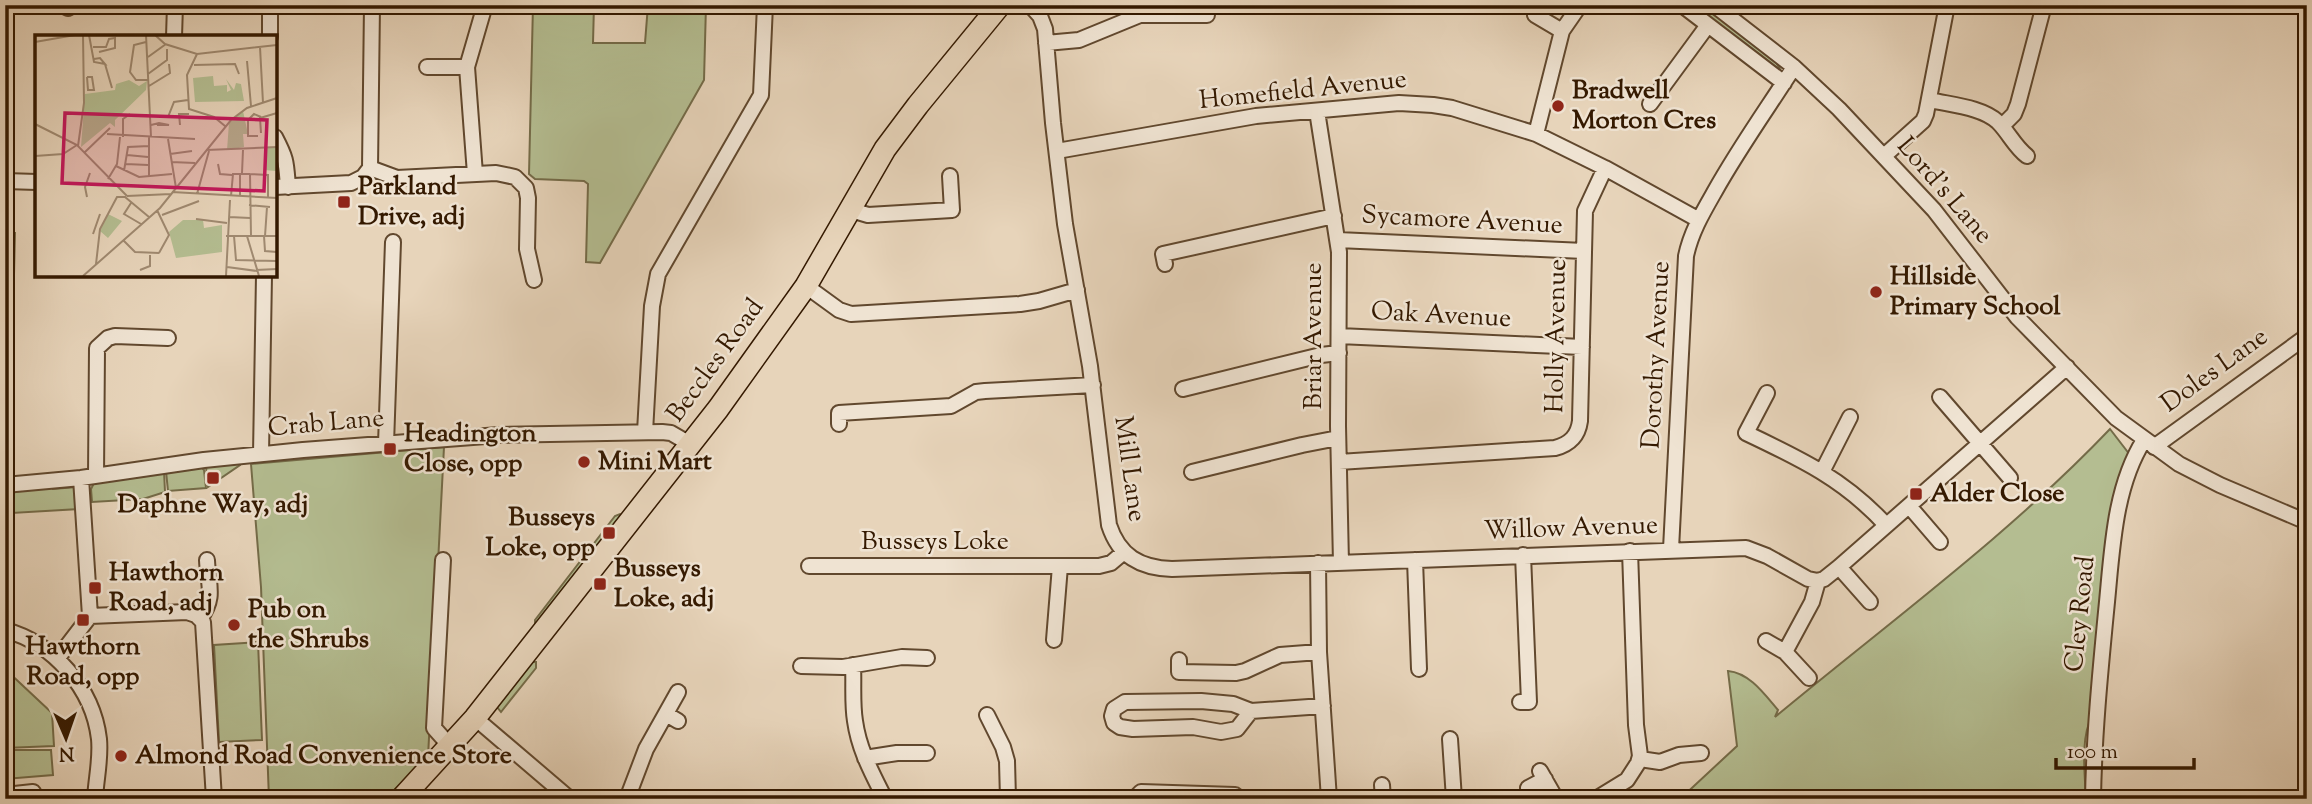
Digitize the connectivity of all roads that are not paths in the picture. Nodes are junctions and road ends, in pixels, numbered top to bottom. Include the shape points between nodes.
1 (62, 5) edge
2 (73, 5) edge
3 (174, 5) edge
4 (270, 5) edge
5 (372, 5) edge
6 (485, 5) edge
7 (765, 5) edge
8 (1000, 5) edge
9 (1030, 5) edge
10 (1580, 5) edge
11 (1682, 5) edge
12 (1714, 5) edge
13 (1947, 5) edge
14 (2041, 6) edge
15 (1207, 15) dead end
16 (1535, 15) dead end
17 (1709, 26) junction
18 (1562, 31) junction
19 (174, 35) edge
20 (270, 35) edge
21 (1046, 43) junction
22 (427, 67) dead end
23 (467, 67) junction
24 (1794, 67) junction
25 (1784, 83) junction
26 (1930, 100) junction
27 (1650, 104) dead end
28 (1317, 111) junction
29 (2002, 126) junction
30 (1536, 134) junction
31 (276, 139) edge
32 (1057, 151) junction
33 (1884, 156) junction
34 (2027, 156) dead end
35 (1605, 167) junction
36 (370, 168) junction
37 (475, 174) junction
38 (950, 176) dead end
39 (5, 181) edge
40 (35, 182) edge
41 (281, 187) edge
42 (851, 209) junction
43 (1334, 216) junction
44 (1699, 220) junction
45 (1338, 240) junction
46 (393, 242) dead end
47 (1584, 251) junction
48 (1163, 254) dead end
49 (264, 276) edge
50 (534, 280) dead end
51 (806, 286) junction
52 (1077, 289) junction
53 (1339, 336) junction
54 (2307, 336) edge
55 (168, 338) dead end
56 (1582, 347) junction
57 (1339, 353) junction
58 (2067, 367) junction
59 (1093, 385) junction
60 (1183, 389) dead end
61 (1767, 393) dead end
62 (1940, 397) dead end
63 (838, 414) dead end
64 (1850, 417) dead end
65 (645, 432) junction
66 (1338, 438) junction
67 (1980, 443) junction
68 (386, 444) junction
69 (691, 444) junction
70 (2149, 444) junction
71 (261, 454) junction
72 (1339, 462) junction
73 (1192, 472) dead end
74 (1822, 472) junction
75 (96, 476) junction
76 (81, 478) junction
77 (2010, 478) dead end
78 (5, 485) edge
79 (1909, 506) junction
80 (2307, 522) edge
81 (1886, 525) junction
82 (1940, 542) dead end
83 (1671, 549) junction
84 (1630, 551) junction
85 (1124, 552) junction
86 (1523, 555) junction
87 (207, 560) dead end
88 (443, 560) dead end
89 (1415, 560) junction
90 (1318, 563) junction
91 (1341, 563) junction
92 (809, 566) dead end
93 (1060, 566) junction
94 (1839, 568) junction
95 (1818, 580) junction
96 (1870, 602) dead end
97 (90, 616) junction
98 (200, 619) junction
99 (5, 630) edge
100 (1054, 640) dead end
101 (1766, 640) dead end
102 (1318, 652) junction
103 (1785, 652) junction
104 (57, 659) junction
105 (1179, 660) dead end
106 (808, 662) dead end
107 (921, 662) dead end
108 (853, 665) junction
109 (1419, 669) dead end
110 (1809, 678) dead end
111 (678, 692) dead end
112 (1529, 702) dead end
113 (1323, 706) junction
114 (1251, 711) junction
115 (987, 715) dead end
116 (475, 718) junction
117 (1449, 742) dead end
118 (450, 746) junction
119 (1702, 753) dead end
120 (922, 757) dead end
121 (865, 758) junction
122 (1640, 758) junction
123 (1528, 788) dead end
124 (33, 792) dead end
125 (5, 795) edge
126 (1235, 795) dead end
127 (96, 799) edge
128 (214, 799) edge
129 (401, 799) edge
130 (570, 799) edge
131 (627, 799) edge
132 (885, 799) edge
133 (1009, 799) edge
134 (1134, 799) edge
135 (1329, 799) edge
136 (1454, 799) edge
137 (1556, 799) edge
138 (1596, 799) edge
139 (2093, 799) edge

1 - 2 street
3 - 19 street
4 - 20 street
5 - 36 street
6 - 23 street
7 - 65 street via 761,95 658,274
8 - 42 highway, Beccles Road via 885,149
9 - 21 street, Mill Lane via 1040,16
10 - 18 street
11 - 17 street
12 - 24 street, Lord's Lane
13 - 26 street
14 - 29 street via 2018,104
15 - 21 street via 1140,15 1079,40
16 - 18 street
17 - 25 street
17 - 27 street
18 - 30 street
21 - 32 street, Mill Lane
22 - 23 street
23 - 37 street
24 - 25 street, Dorothy Avenue
24 - 33 street, Lord's Lane
25 - 44 street, Dorothy Avenue
26 - 29 street via 1979,111
26 - 33 street via 1923,121
28 - 30 street, Homefield Avenue via 1399,103 1433,105
28 - 32 street, Homefield Avenue via 1256,116
28 - 43 street, Briar Avenue
29 - 34 street
30 - 35 street, Homefield Avenue
31 - 41 street via 284,152
32 - 52 street, Mill Lane
33 - 58 street, Lord's Lane via 1934,210 2017,317
35 - 44 street, Homefield Avenue
35 - 47 street, Holly Avenue via 1585,211
36 - 37 street via 397,178
36 - 41 street via 351,183
37 - 50 street via 508,174 526,188 527,249
38 - 42 street via 952,210 868,215
39 - 40 street
42 - 51 highway, Beccles Road
43 - 45 street, Briar Avenue
43 - 48 street
44 - 83 street, Dorothy Avenue via 1686,256
45 - 47 street, Sycamore Avenue
45 - 53 street, Briar Avenue
46 - 68 street
47 - 56 street, Holly Avenue
49 - 71 street
51 - 52 street via 851,314 1020,304
51 - 69 highway, Beccles Road
52 - 59 street, Mill Lane
53 - 56 street, Oak Avenue
53 - 57 street, Briar Avenue
54 - 70 street, Doles Lane
55 - 75 street via 115,336 97,348
56 - 72 street, Holly Avenue via 1580,426 1575,438 1564,446
57 - 60 street
57 - 66 street, Briar Avenue
58 - 67 street
58 - 70 street, Lord's Lane via 2116,418
59 - 63 street via 976,392 951,406
59 - 85 street, Mill Lane via 1109,525
61 - 74 street via 1742,436
62 - 67 street
64 - 74 street
65 - 68 street, Crab Lane via 499,435
65 - 69 street, Crab Lane via 671,433
66 - 72 street, Briar Avenue
66 - 73 street
67 - 77 street
67 - 79 street
68 - 71 street, Crab Lane
69 - 116 highway, Beccles Road
70 - 80 street, Lord's Lane via 2220,485
70 - 139 street, Cley Road via 2131,465 2115,531 2094,727
71 - 75 street, Crab Lane
72 - 91 street, Briar Avenue
74 - 81 street via 1861,498
75 - 76 street, Crab Lane
76 - 78 street, Crab Lane
76 - 97 street
79 - 81 street
79 - 82 street
81 - 94 street
83 - 84 street, Willow Avenue
83 - 95 street, Willow Avenue via 1746,548
84 - 86 street, Willow Avenue
84 - 122 street
85 - 90 street, Mill Lane via 1157,569
85 - 93 street, Busseys Loke via 1102,566
86 - 89 street, Willow Avenue
86 - 112 street
87 - 98 street via 211,597
88 - 118 street via 434,728
89 - 91 street, Willow Avenue
89 - 109 street
90 - 91 street, Willow Avenue
90 - 102 street
92 - 93 street, Busseys Loke
93 - 100 street
94 - 95 street
94 - 96 street
95 - 103 street via 1812,602
97 - 98 street via 187,612
97 - 104 street
98 - 128 street via 205,628
99 - 104 street via 43,645
101 - 103 street
102 - 105 street via 1280,655 1236,673 1179,672
102 - 113 street
103 - 110 street
104 - 127 street via 81,688 94,717 100,757
106 - 108 street
107 - 108 street via 902,657
108 - 121 street via 854,719
111 - 131 street via 672,718 646,749
113 - 114 street
113 - 135 street
114 - 114 street via 1230,732 1193,727 1133,729 1120,727 1112,716 1125,702 1201,701
115 - 133 street via 1005,754
116 - 118 highway, Beccles Road
116 - 130 street
117 - 136 street
118 - 129 highway, Beccles Road
119 - 122 street via 1660,762
120 - 121 street via 897,753
121 - 132 street
122 - 138 street via 1626,780
123 - 137 street via 1542,775
124 - 125 street
126 - 134 street via 1141,792

